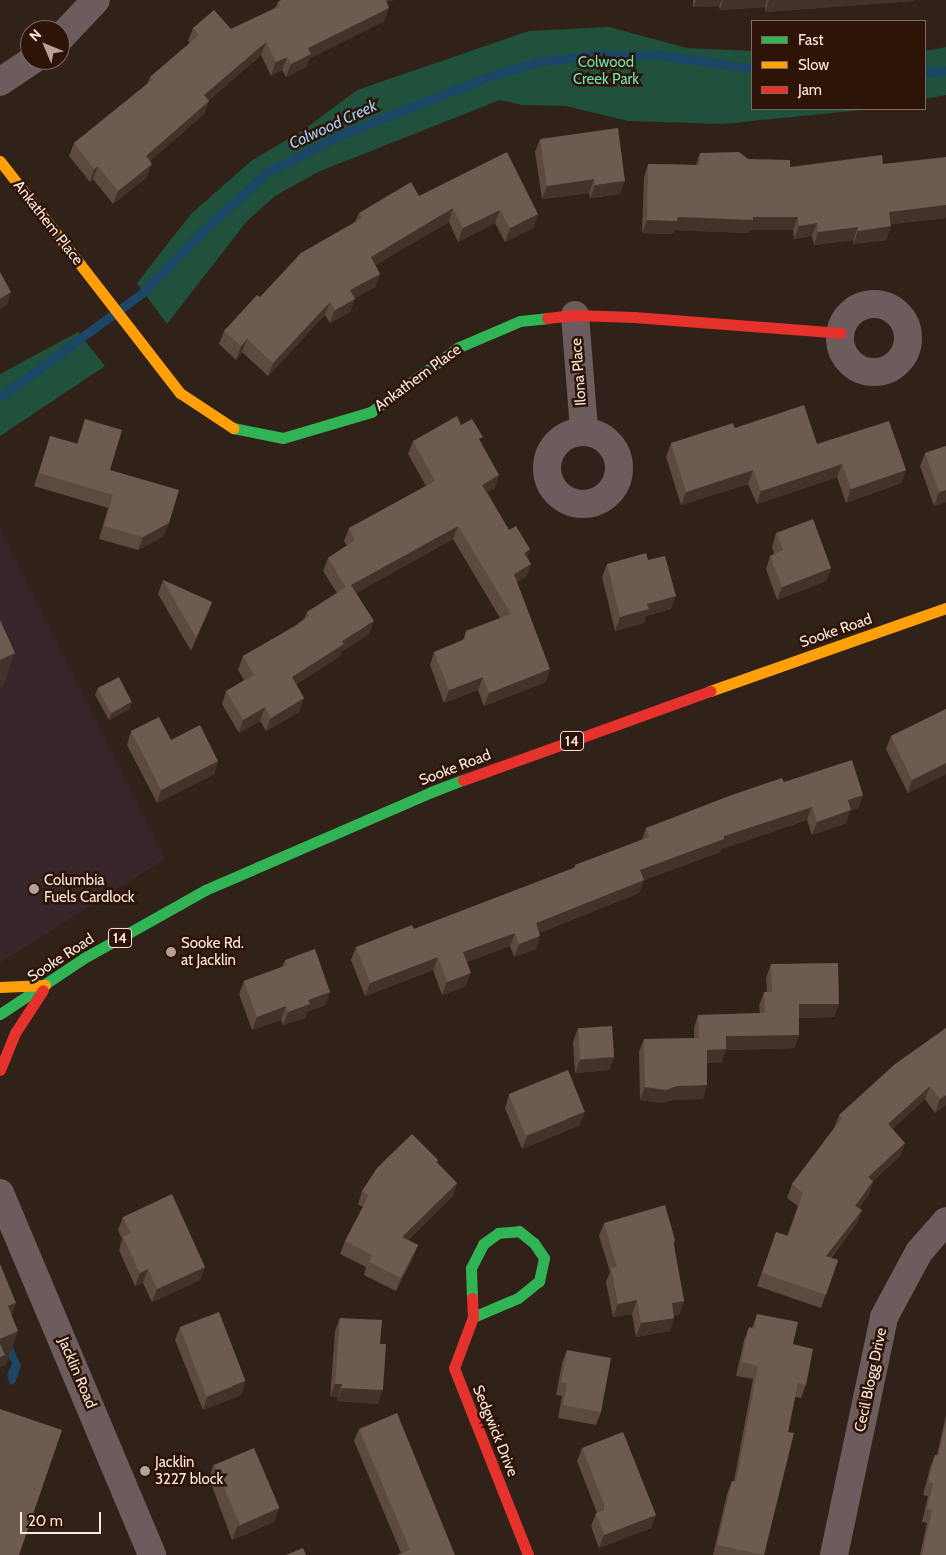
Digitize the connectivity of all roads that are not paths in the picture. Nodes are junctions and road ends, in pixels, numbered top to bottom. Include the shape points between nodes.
1 (96, 0) edge
2 (70, 27) edge
3 (20, 69) edge
4 (0, 82) edge
5 (0, 161) edge
6 (575, 315) junction
7 (840, 333) dead end
8 (584, 430) dead end
9 (946, 608) edge
10 (46, 985) junction
11 (0, 986) edge
12 (0, 1014) edge
13 (0, 1070) edge
14 (0, 1193) edge
15 (946, 1221) edge
16 (472, 1317) junction
17 (152, 1555) edge
18 (528, 1555) edge
19 (834, 1555) edge

1 - 2 street
3 - 4 street
5 - 6 street, Ankathem Place via 180,393 229,427 283,438 371,412 459,347 520,321
6 - 7 street, Ankathem Place via 634,316
6 - 8 street, Ilona Place
9 - 10 street, Sooke Road / 14 via 431,792 205,890 84,958
10 - 11 street
10 - 12 street, Sooke Road / 14
10 - 13 street via 15,1033
14 - 17 street, Jacklin Road
15 - 19 street, Cecil Blogg Drive via 919,1252 884,1317
16 - 16 street, Sedgwick Drive via 518,1298 539,1280 544,1258 534,1243 519,1231 498,1233 483,1244 471,1268
16 - 18 street, Sedgwick Drive via 454,1368

